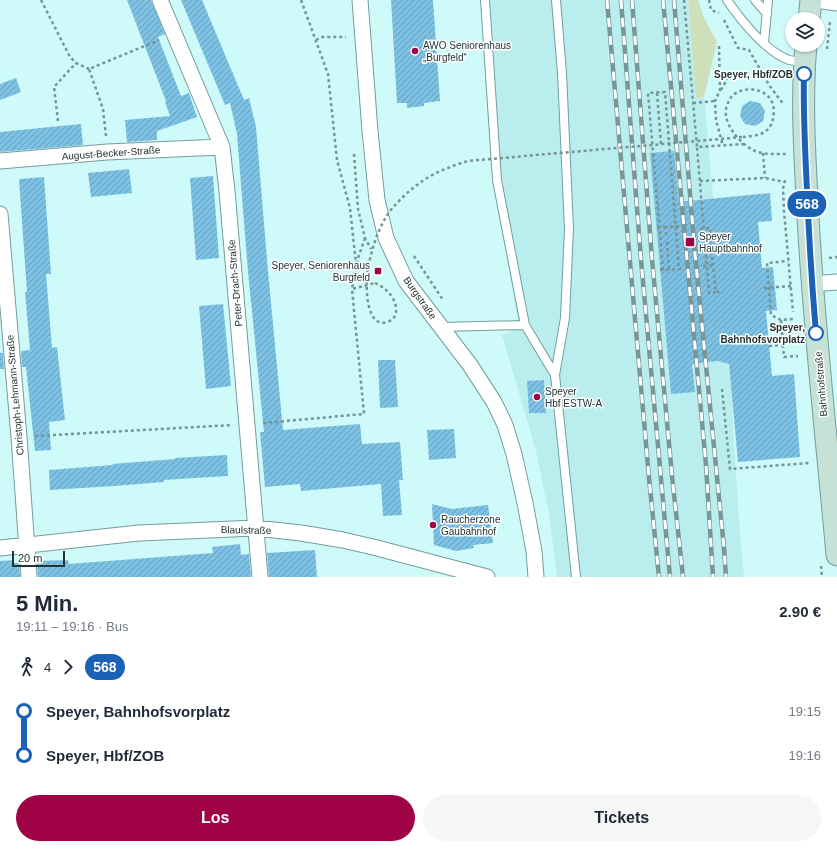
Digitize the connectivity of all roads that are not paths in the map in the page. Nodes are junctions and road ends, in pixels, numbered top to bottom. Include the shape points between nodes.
1 (160, 0) edge
2 (360, 0) edge
3 (485, 0) edge
4 (556, 0) edge
5 (727, 0) edge
6 (755, 0) edge
7 (768, 0) edge
8 (811, 0) edge
9 (815, 0) edge
10 (837, 3) edge
11 (810, 12) edge
12 (767, 14) junction
13 (764, 43) junction
14 (806, 54) edge
15 (222, 147) junction
16 (0, 161) edge
17 (0, 214) edge
18 (837, 282) edge
19 (812, 284) junction
20 (525, 325) junction
21 (440, 327) junction
22 (555, 375) junction
23 (256, 528) junction
24 (27, 546) junction
25 (0, 548) edge
26 (837, 555) edge
27 (29, 577) edge
28 (260, 577) edge
29 (487, 577) edge
30 (536, 577) edge
31 (576, 577) edge

1 - 15 street, Peter-Drach-Straße
2 - 21 street, Burgstraße via 377,200 386,238 406,281
3 - 20 lane via 497,180
4 - 22 lane via 569,229 565,318
5 - 13 lane
6 - 12 lane
7 - 12 lane
8 - 11 main road
9 - 10 street
12 - 13 lane
13 - 14 lane via 789,60
14 - 19 main road, Bahnhofstraße via 803,99
15 - 16 street, August-Becker-Straße via 107,152
15 - 23 street, Peter-Drach-Straße
17 - 24 street, Christoph-Lehmann-Straße
18 - 19 street
19 - 26 main road, Bahnhofstraße
20 - 21 lane
20 - 22 lane
21 - 30 street, Burgstraße via 470,365 494,402 505,425 525,503
22 - 31 lane
23 - 24 street, Blaulstraße via 139,533
23 - 28 street, Peter-Drach-Straße
23 - 29 street, Blaulstraße via 343,540
24 - 25 street, Blaulstraße
24 - 27 street, Christoph-Lehmann-Straße

